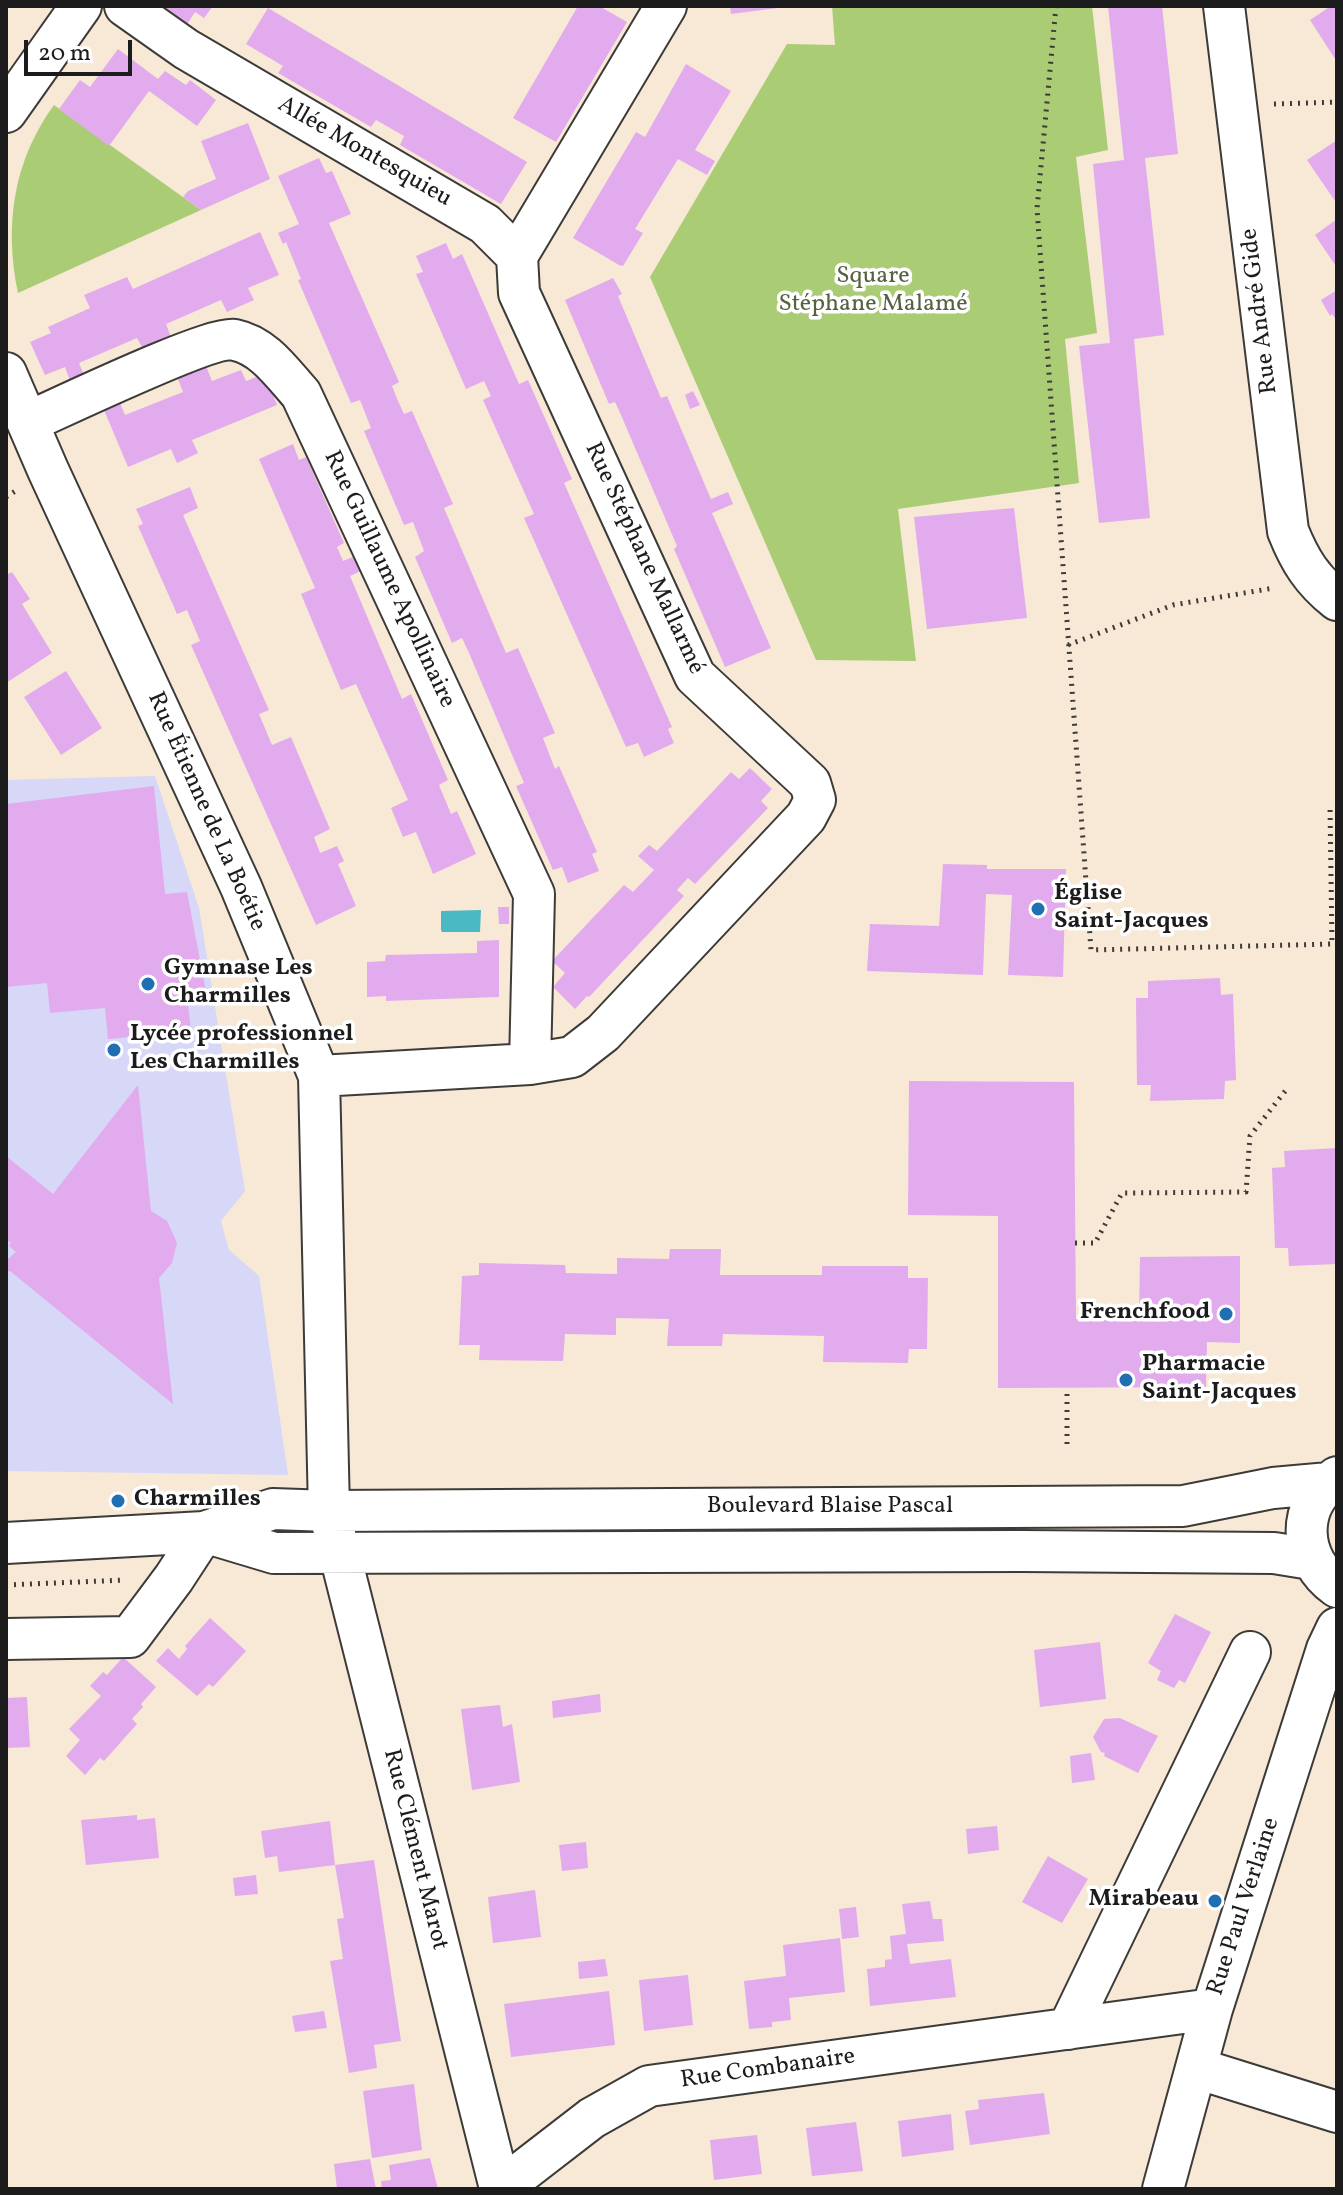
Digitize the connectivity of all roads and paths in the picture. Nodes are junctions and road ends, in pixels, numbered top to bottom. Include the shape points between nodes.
1 (81, 6) edge
2 (125, 6) edge
3 (666, 6) edge
4 (1056, 6) edge
5 (1224, 6) edge
6 (1337, 102) edge
7 (1236, 105) junction
8 (6, 112) edge
9 (517, 256) junction
10 (6, 373) edge
11 (28, 422) junction
12 (1326, 591) edge
13 (1068, 645) junction
14 (1330, 807) dead end
15 (530, 1064) junction
16 (319, 1076) junction
17 (1286, 1090) dead end
18 (1075, 1243) dead end
19 (1067, 1388) dead end
20 (1067, 1444) dead end
21 (1333, 1480) edge
22 (329, 1511) junction
23 (204, 1532) junction
24 (6, 1543) edge
25 (339, 1553) junction
26 (1324, 1573) edge
27 (1337, 1628) edge
28 (6, 1639) edge
29 (1250, 1652) dead end
30 (1212, 2009) junction
31 (1068, 2029) junction
32 (1196, 2068) junction
33 (1337, 2112) edge
34 (500, 2188) edge
35 (1163, 2189) edge

1 - 8 street
2 - 9 street, Allée Montesquieu via 186,49 485,224
3 - 9 street
4 - 13 path via 1037,209
5 - 7 street, Rue André Gide
6 - 7 path
7 - 12 street, Rue André Gide via 1288,531 1299,559
9 - 15 street, Rue Stéphane Mallarmé via 519,293 695,676 810,783 815,800 806,817 603,1033 572,1057
10 - 11 street, Rue Étienne de La Boétie
11 - 15 street, Rue Guillaume Apollinaire via 199,347 233,339 267,355 301,394 534,894
11 - 16 street, Rue Étienne de La Boétie via 241,887
12 - 13 path via 1173,605
13 - 14 path via 1091,950 1332,944
15 - 16 street, Rue Stéphane Mallarmé
16 - 22 street, Rue Étienne de La Boétie
17 - 18 path via 1250,1136 1246,1192 1122,1193 1095,1243
19 - 20 path
21 - 22 street, Boulevard Blaise Pascal via 1183,1506
21 - 26 street, Boulevard Blaise Pascal via 1321,1490 1306,1523 1306,1541
22 - 23 street, Boulevard Blaise Pascal via 273,1509
22 - 25 street, Rue Clément Marot
23 - 24 street
23 - 25 street, Boulevard Blaise Pascal via 274,1553
23 - 28 street via 130,1637
25 - 26 street, Boulevard Blaise Pascal via 1274,1553
25 - 34 street, Rue Clément Marot
27 - 30 street, Rue Paul Verlaine
29 - 31 street
30 - 31 street, Rue Combanaire
30 - 32 street, Rue Paul Verlaine
31 - 34 street, Rue Combanaire via 649,2086 592,2118
32 - 33 street
32 - 35 street, Rue Paul Verlaine

